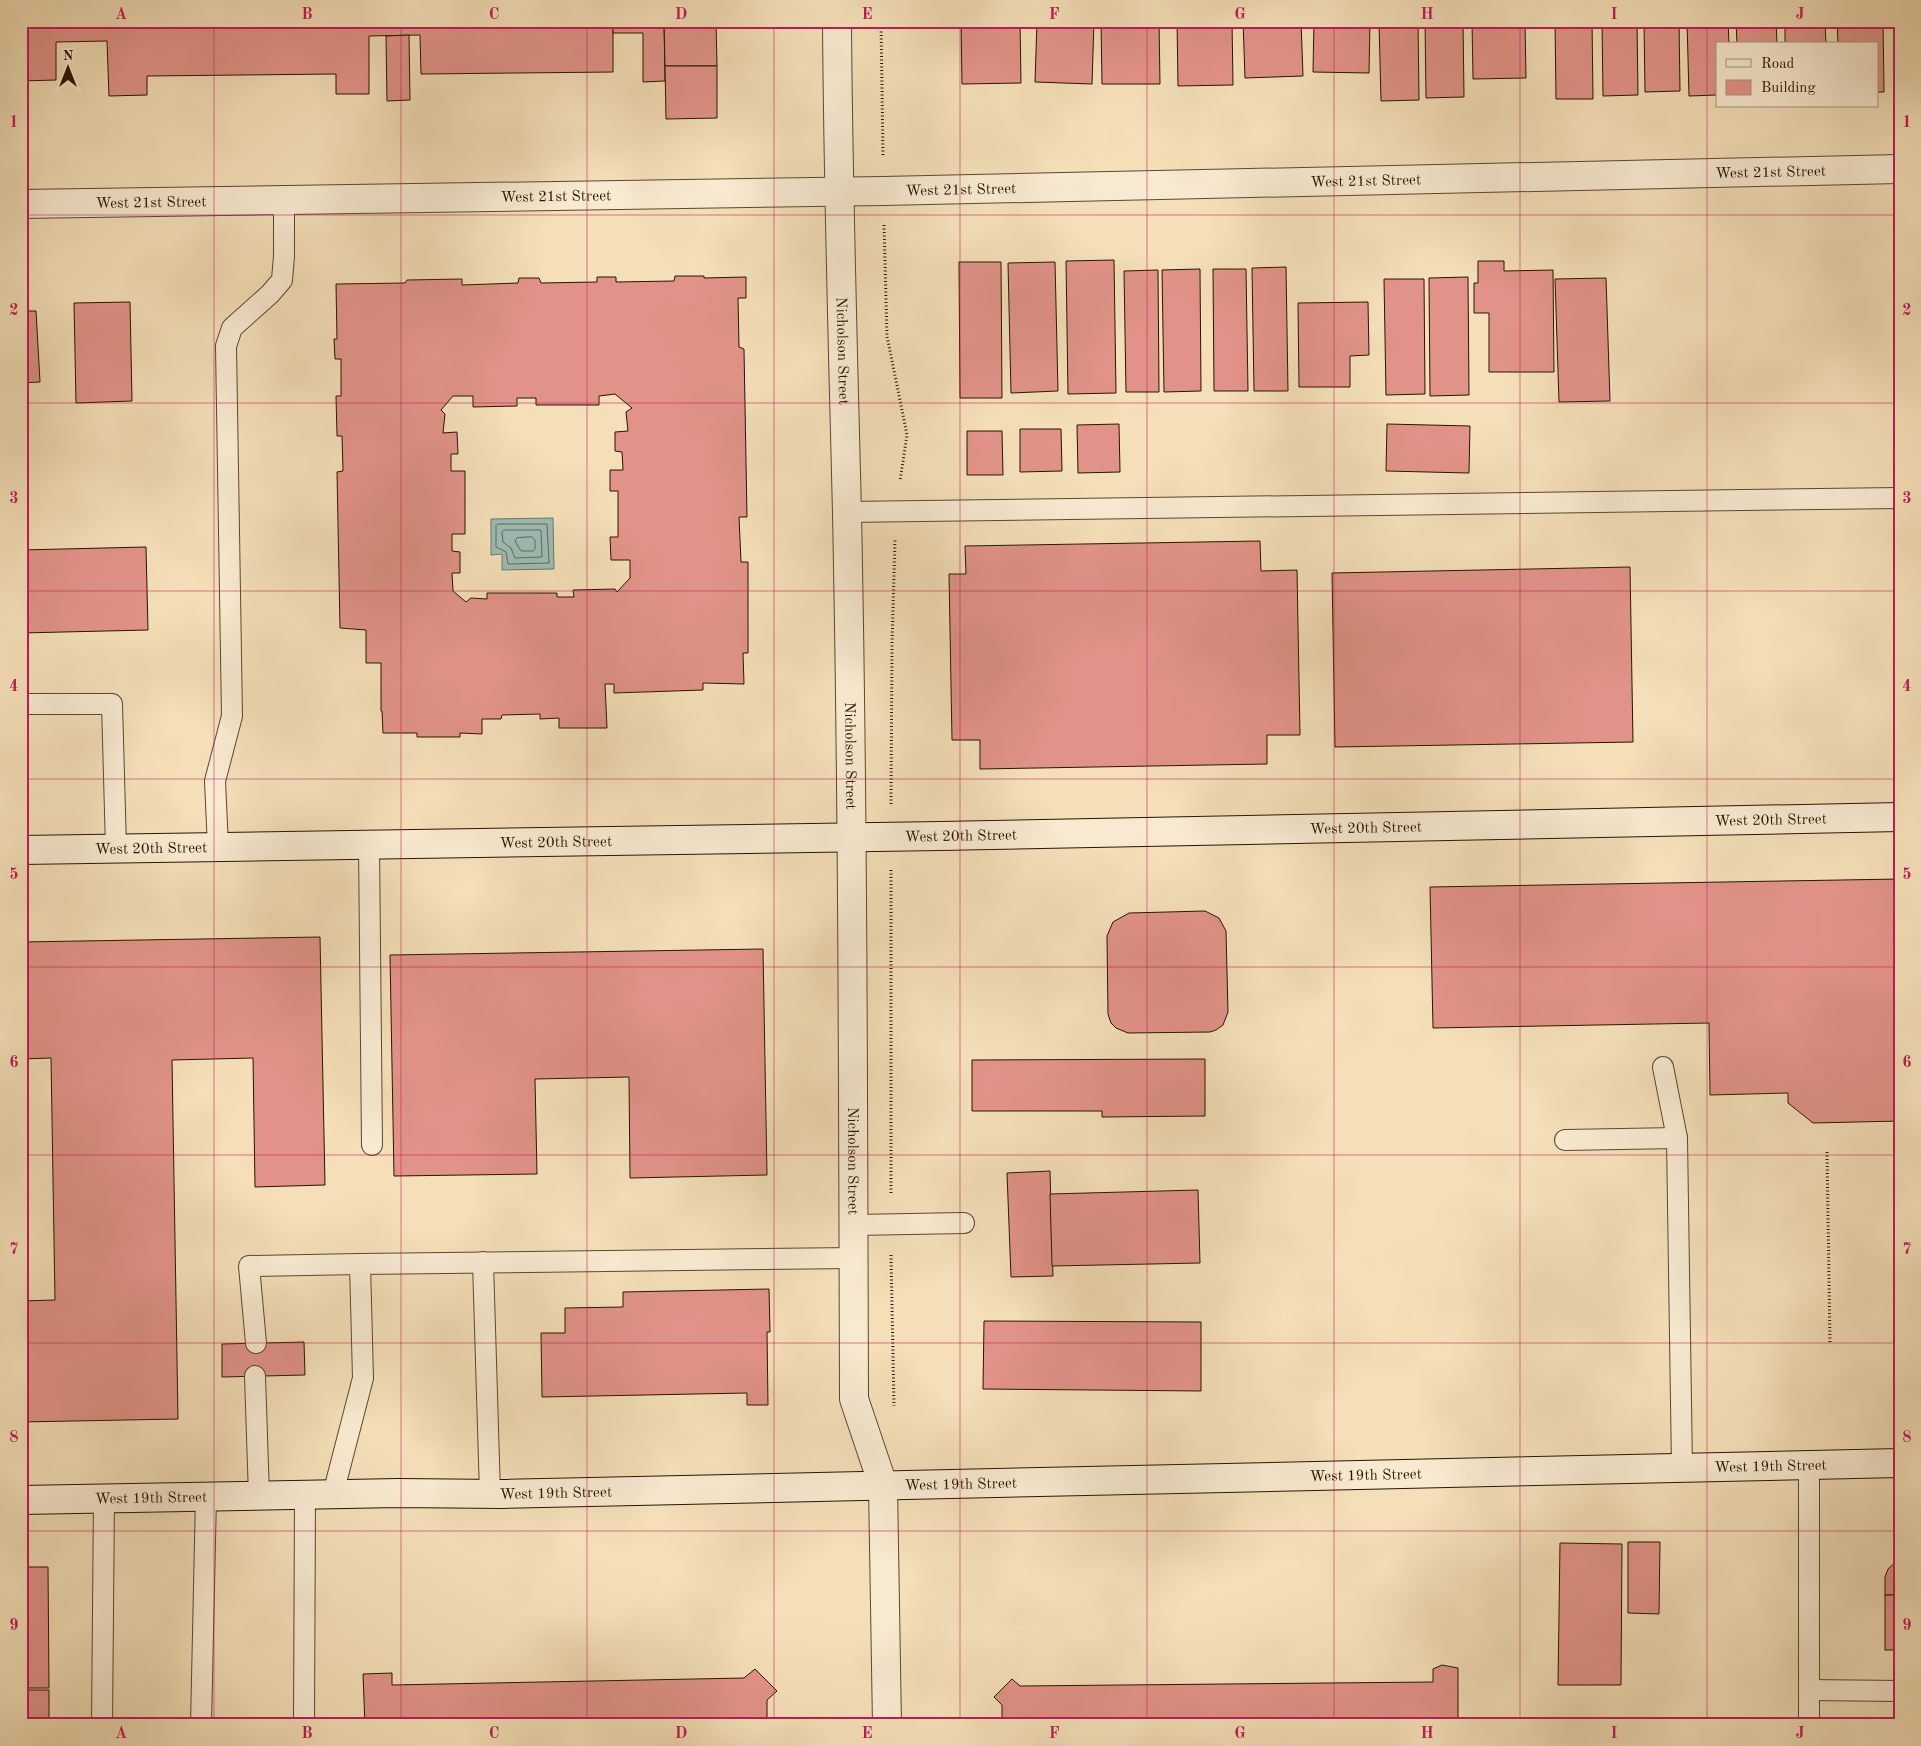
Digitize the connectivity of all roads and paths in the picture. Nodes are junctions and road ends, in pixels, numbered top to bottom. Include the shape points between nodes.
1 (837, 21) edge
2 (881, 21) edge
3 (883, 164) dead end
4 (1900, 169) edge
5 (838, 191) junction
6 (284, 200) junction
7 (21, 204) edge
8 (884, 222) dead end
9 (899, 490) dead end
10 (1900, 498) edge
11 (847, 512) junction
12 (895, 532) dead end
13 (21, 704) edge
14 (892, 796) dead end
15 (1900, 817) edge
16 (852, 837) junction
17 (369, 845) junction
18 (218, 846) junction
19 (116, 848) junction
20 (21, 850) edge
21 (891, 872) dead end
22 (1663, 1067) dead end
23 (1677, 1138) junction
24 (1565, 1140) dead end
25 (372, 1145) dead end
26 (1827, 1152) dead end
27 (891, 1198) dead end
28 (964, 1223) dead end
29 (854, 1225) junction
30 (891, 1250) dead end
31 (854, 1258) junction
32 (483, 1262) junction
33 (360, 1264) junction
34 (256, 1343) dead end
35 (1830, 1343) dead end
36 (255, 1376) dead end
37 (894, 1412) dead end
38 (1900, 1462) edge
39 (1809, 1464) junction
40 (1682, 1468) junction
41 (883, 1485) junction
42 (305, 1494) junction
43 (333, 1494) junction
44 (490, 1494) junction
45 (206, 1496) junction
46 (259, 1496) junction
47 (104, 1498) junction
48 (21, 1500) edge
49 (1809, 1690) junction
50 (1900, 1690) edge
51 (102, 1725) edge
52 (201, 1725) edge
53 (304, 1725) edge
54 (887, 1725) edge
55 (1809, 1725) edge

1 - 5 street, Nicholson Street
2 - 3 path
4 - 5 street, West 21st Street
5 - 6 street, West 21st Street
5 - 11 street, Nicholson Street
6 - 7 street, West 21st Street
6 - 18 lane via 282,280 232,328 226,346 232,716 215,781
8 - 9 path via 887,336 907,435
10 - 11 lane
11 - 16 street, Nicholson Street
12 - 14 path
13 - 19 lane via 112,704
15 - 16 street, West 20th Street
16 - 17 street, West 20th Street
16 - 29 street, Nicholson Street
17 - 18 street, West 20th Street
17 - 25 lane
18 - 19 street, West 20th Street
19 - 20 street, West 20th Street
21 - 27 path
22 - 23 lane
23 - 24 lane
23 - 40 lane
26 - 35 path
28 - 29 lane
29 - 31 street, Nicholson Street
30 - 37 path
31 - 32 lane
31 - 41 street, Nicholson Street via 854,1399
32 - 33 lane
32 - 44 lane
33 - 34 lane via 249,1266
33 - 43 lane via 363,1378
36 - 46 lane
38 - 39 street, West 19th Street
39 - 40 street, West 19th Street
39 - 49 lane
40 - 41 street, West 19th Street
41 - 44 street, West 19th Street
41 - 54 street, Nicholson Street
42 - 43 street, West 19th Street
42 - 46 street, West 19th Street
42 - 53 lane
43 - 44 street, West 19th Street
45 - 46 street, West 19th Street
45 - 47 street, West 19th Street
45 - 52 lane
47 - 48 street, West 19th Street
47 - 51 lane
49 - 50 lane
49 - 55 lane

